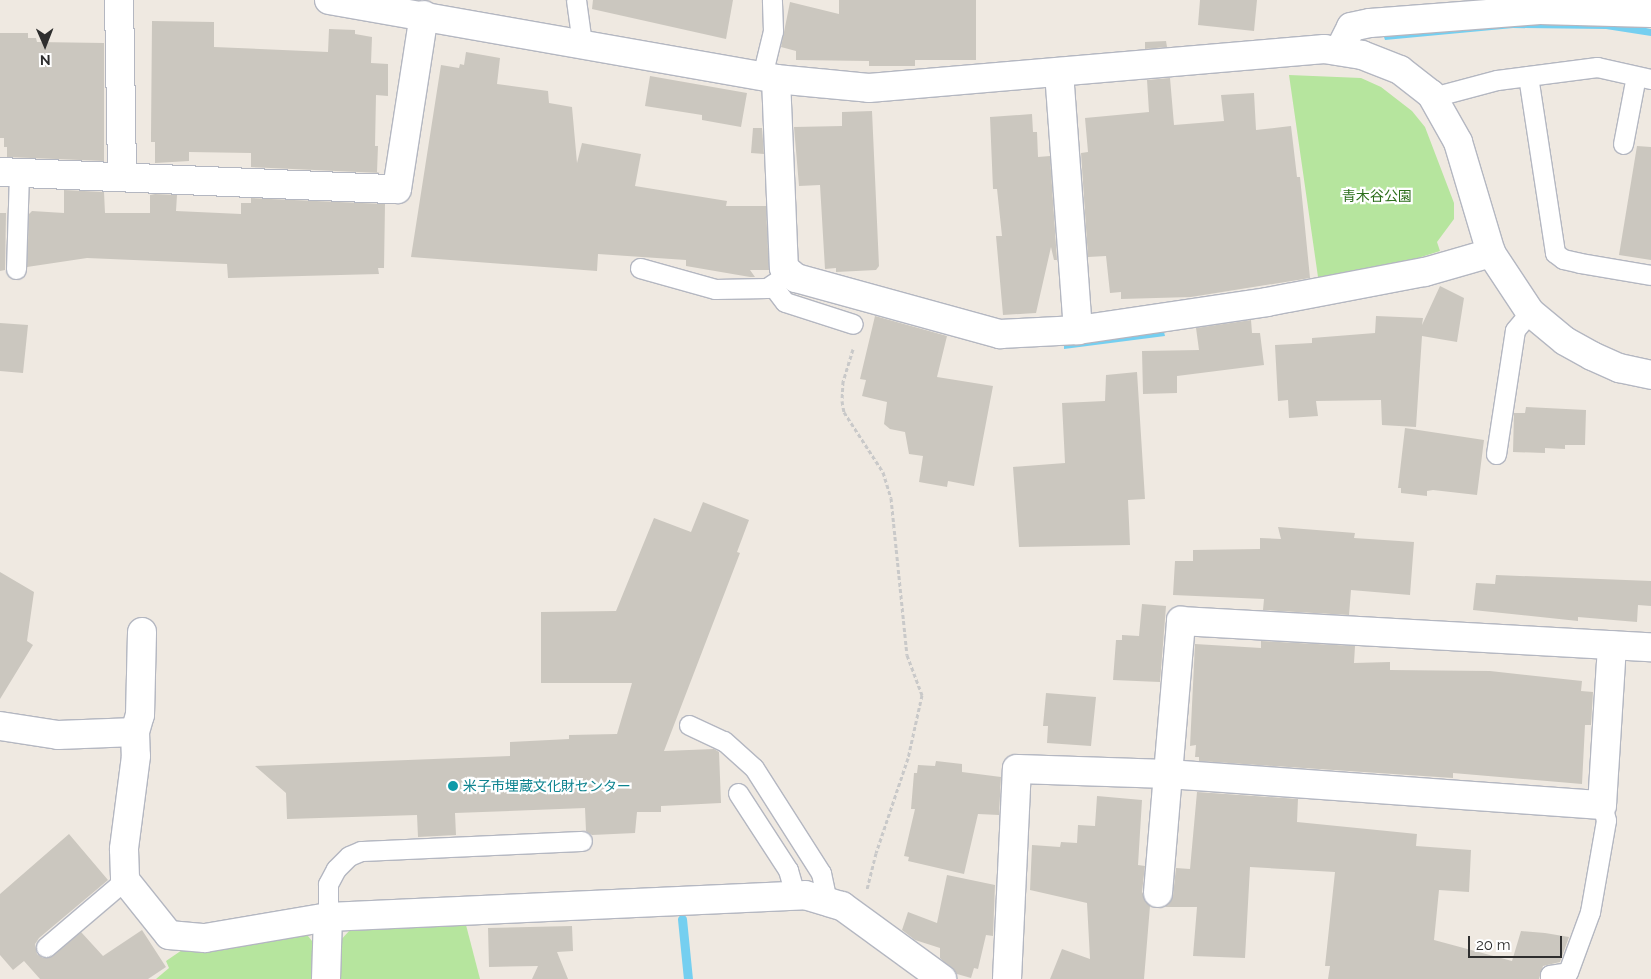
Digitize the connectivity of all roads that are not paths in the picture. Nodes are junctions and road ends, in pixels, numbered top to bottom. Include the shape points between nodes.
1 (119, 0) edge
2 (329, 0) edge
3 (576, 0) edge
4 (772, 0) edge
5 (1651, 13) edge
6 (424, 15) junction
7 (582, 43) junction
8 (1339, 51) junction
9 (1059, 72) junction
10 (1528, 76) junction
11 (1644, 77) edge
12 (769, 78) junction
13 (1433, 97) junction
14 (1623, 144) dead end
15 (10, 173) edge
16 (122, 177) junction
17 (1491, 253) junction
18 (640, 268) dead end
19 (16, 270) dead end
20 (1651, 275) edge
21 (781, 279) junction
22 (1530, 312) junction
23 (853, 324) road end
24 (1078, 330) junction
25 (1651, 375) edge
26 (1496, 454) dead end
27 (142, 632) dead end
28 (1612, 645) junction
29 (1651, 647) edge
30 (689, 725) dead end
31 (0, 726) edge
32 (136, 732) junction
33 (1168, 774) junction
34 (738, 793) dead end
35 (1602, 805) junction
36 (582, 840) dead end
37 (125, 880) junction
38 (1158, 893) dead end
39 (795, 895) junction
40 (827, 901) junction
41 (328, 917) junction
42 (46, 947) dead end
43 (326, 979) edge
44 (942, 979) edge
45 (1007, 979) edge
46 (1550, 979) edge

1 - 16 street
2 - 6 street
3 - 7 lane
4 - 12 lane
5 - 8 street via 1540,10 1370,23 1351,27
6 - 7 street
6 - 16 street via 398,189
7 - 12 street
8 - 9 street via 1324,49
8 - 13 street via 1362,55 1400,70
9 - 12 street via 869,88
9 - 24 street
10 - 11 lane via 1597,67
10 - 13 lane via 1466,86
10 - 20 lane via 1555,253 1563,259 1580,263
11 - 14 lane
12 - 21 street via 784,268
13 - 17 street via 1458,142
15 - 16 street
15 - 19 lane
17 - 22 street
17 - 24 street via 1425,272 1267,302
18 - 21 lane via 715,289
21 - 23 lane via 785,302
21 - 24 street via 796,278 1000,334
22 - 25 street via 1565,341 1592,356 1619,368
22 - 26 lane via 1515,330
27 - 32 street via 140,715
28 - 29 street
28 - 33 street via 1181,620
28 - 35 street
30 - 40 lane via 724,741 754,768 822,873
31 - 32 street via 58,735
32 - 37 street via 124,849
33 - 35 street
33 - 38 street
33 - 45 street via 1017,769
34 - 39 lane via 788,870
35 - 46 lane via 1606,820 1590,912 1568,972 1550,975
36 - 41 lane via 361,851 349,856 336,869 328,884
37 - 41 street via 170,935 205,938
37 - 42 lane
39 - 40 street
39 - 41 street
40 - 44 street via 842,906
41 - 43 street

